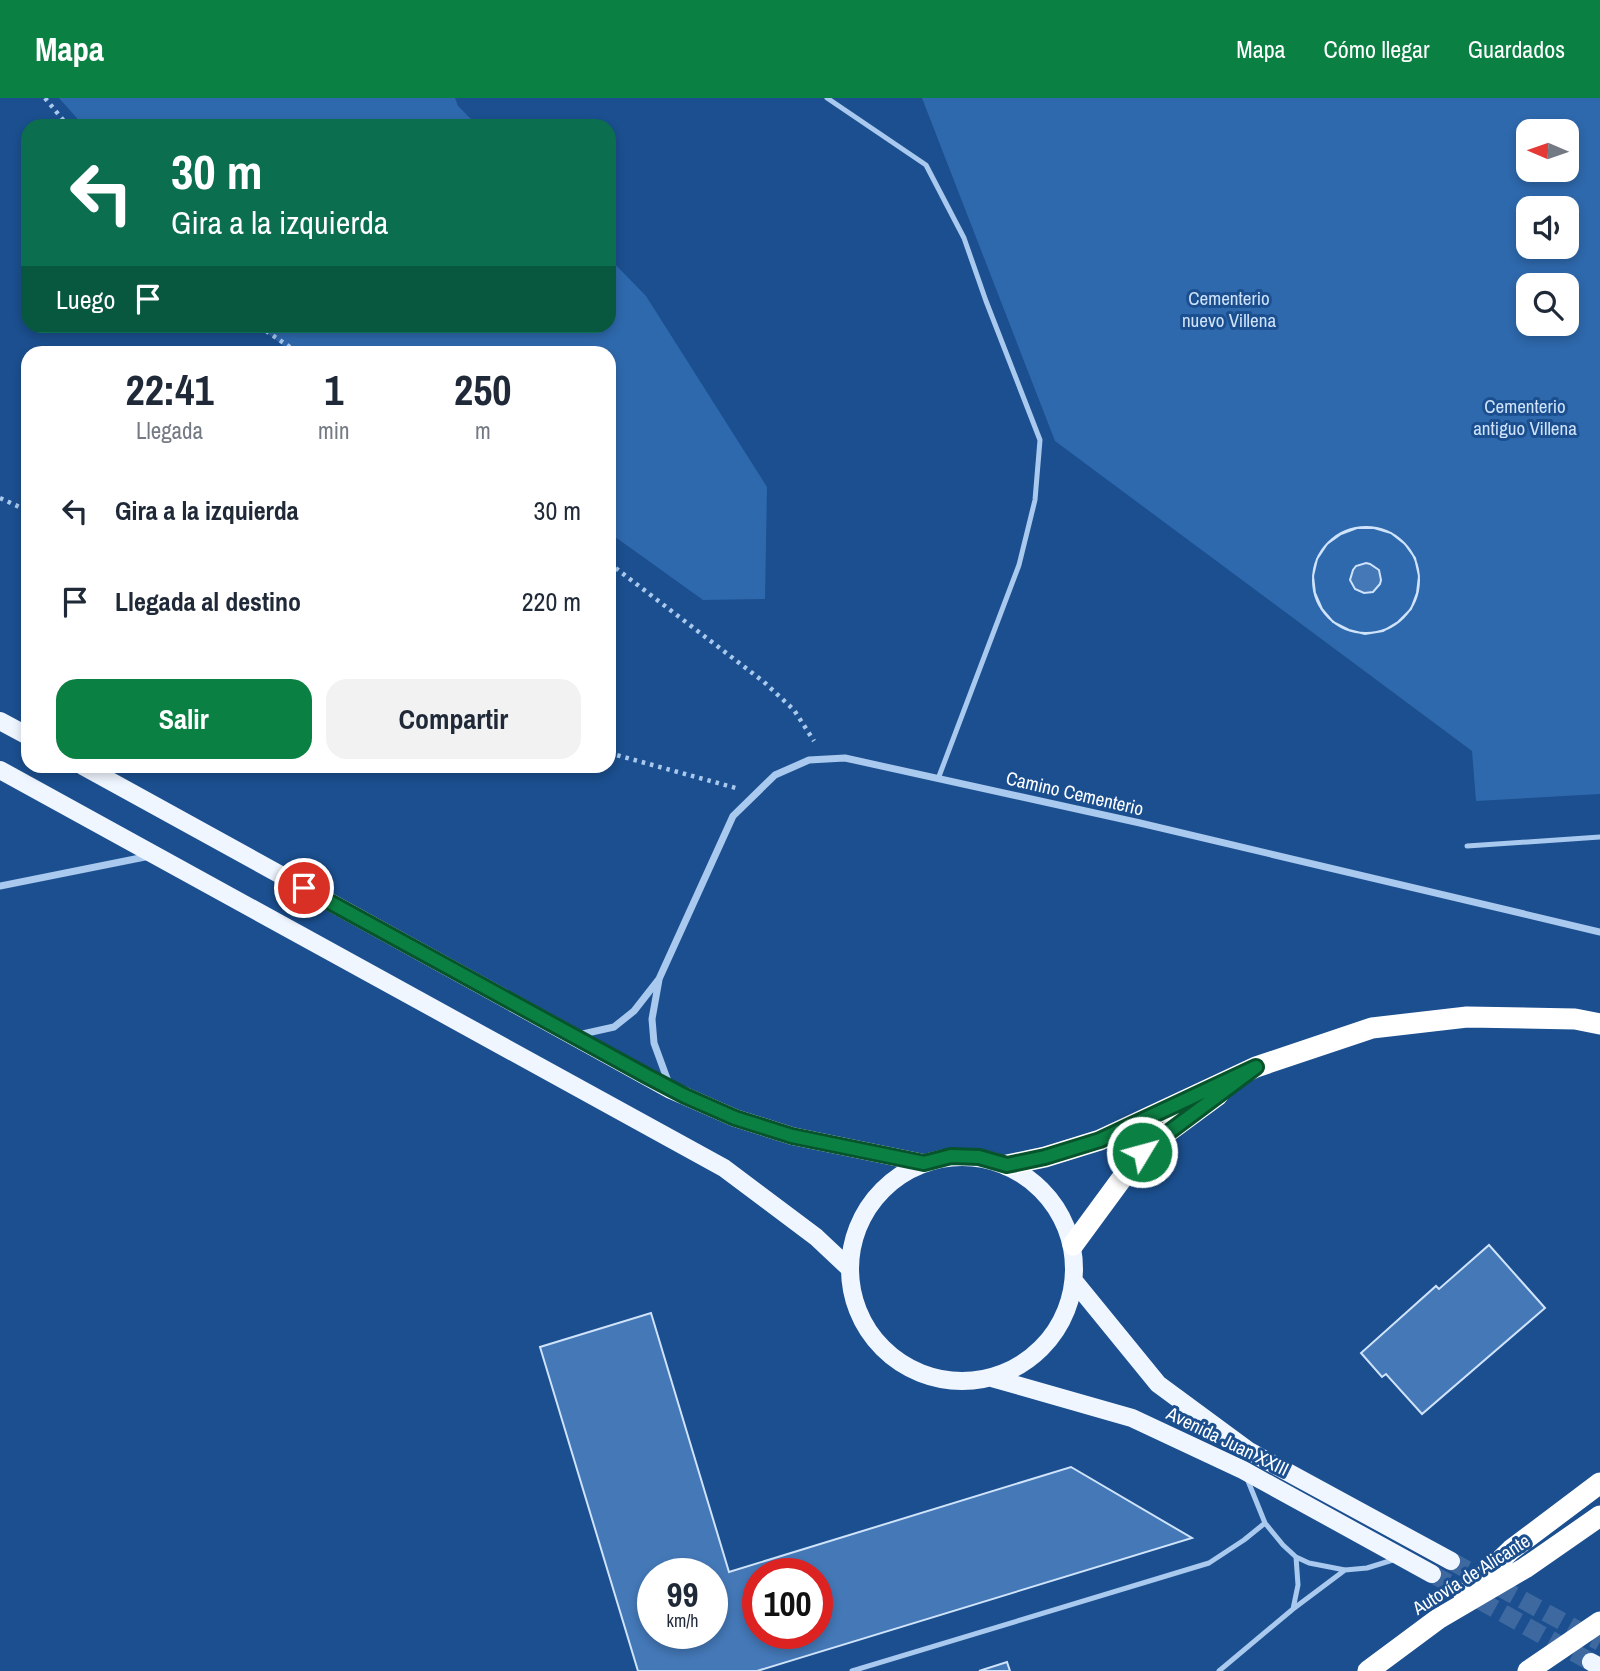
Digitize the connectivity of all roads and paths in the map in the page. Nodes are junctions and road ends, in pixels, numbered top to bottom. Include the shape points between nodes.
1 (45, 98) edge
2 (827, 98) edge
3 (62, 119) edge
4 (269, 333) edge
5 (288, 346) edge
6 (0, 498) edge
7 (21, 508) edge
8 (616, 568) edge
9 (0, 721) edge
10 (21, 732) edge
11 (616, 755) edge
12 (826, 759) junction
13 (0, 771) edge
14 (96, 773) edge
15 (938, 779) junction
16 (756, 793) junction
17 (1600, 837) edge
18 (1467, 846) dead end
19 (155, 855) junction
20 (0, 887) edge
21 (1600, 932) edge
22 (659, 979) junction
23 (1600, 1024) edge
24 (573, 1036) junction
25 (1256, 1067) junction
26 (671, 1090) junction
27 (924, 1163) junction
28 (1007, 1165) junction
29 (1073, 1245) junction
30 (849, 1268) junction
31 (1074, 1281) junction
32 (992, 1378) junction
33 (1243, 1470) junction
34 (1600, 1483) edge
35 (1600, 1516) edge
36 (1265, 1523) junction
37 (1296, 1557) junction
38 (1401, 1557) junction
39 (1451, 1562) tunnel mouth
40 (1345, 1570) junction
41 (1432, 1574) tunnel mouth
42 (1293, 1609) junction
43 (1438, 1619) junction
44 (1600, 1622) edge
45 (852, 1671) edge
46 (1219, 1671) edge
47 (1368, 1671) edge
48 (1528, 1671) edge

1 - 3 path
2 - 15 lane via 926,165 964,238 1040,440 1035,500 1019,565
4 - 5 path
6 - 7 path
8 - 12 path via 764,682 794,710
9 - 10 main road
11 - 16 path
12 - 15 street, Camino Cementerio via 845,758
12 - 16 street, Camino Cementerio via 809,760 775,775
13 - 19 main road
14 - 24 main road
15 - 21 street, Camino Cementerio
16 - 22 street, Camino Cementerio via 733,816
17 - 18 lane
19 - 20 street
19 - 30 main road via 724,1168 816,1237
22 - 24 street, Camino Cementerio via 634,1011 614,1027
22 - 26 street, Camino Cementerio via 652,1019 654,1043
23 - 25 highway via 1575,1019 1467,1017 1372,1028
24 - 26 main road
25 - 28 highway via 1100,1140
25 - 29 highway via 1142,1152
26 - 27 main road via 792,1136
27 - 28 main road via 951,1156
27 - 30 main road via 894,1179 870,1203 855,1234
28 - 29 main road via 1037,1184 1060,1212
29 - 31 main road
30 - 32 main road via 854,1302 869,1334 893,1359 924,1376 958,1382
31 - 32 main road via 1066,1314 1048,1342 1023,1364
31 - 39 main road, Avenida Juan XXIII via 1158,1384 1249,1451
32 - 33 main road, Avenida Juan XXIII via 1132,1418
33 - 36 lane
33 - 38 main road, Avenida Juan XXIII
34 - 43 highway via 1511,1550
35 - 43 highway, Autovía de Alicante via 1525,1568
36 - 37 lane
36 - 45 lane via 1209,1563
37 - 40 lane
37 - 42 lane via 1298,1585
38 - 40 lane
38 - 41 main road, Avenida Juan XXIII
40 - 42 lane
42 - 46 lane
43 - 47 highway, Autovía de Alicante
44 - 48 highway

